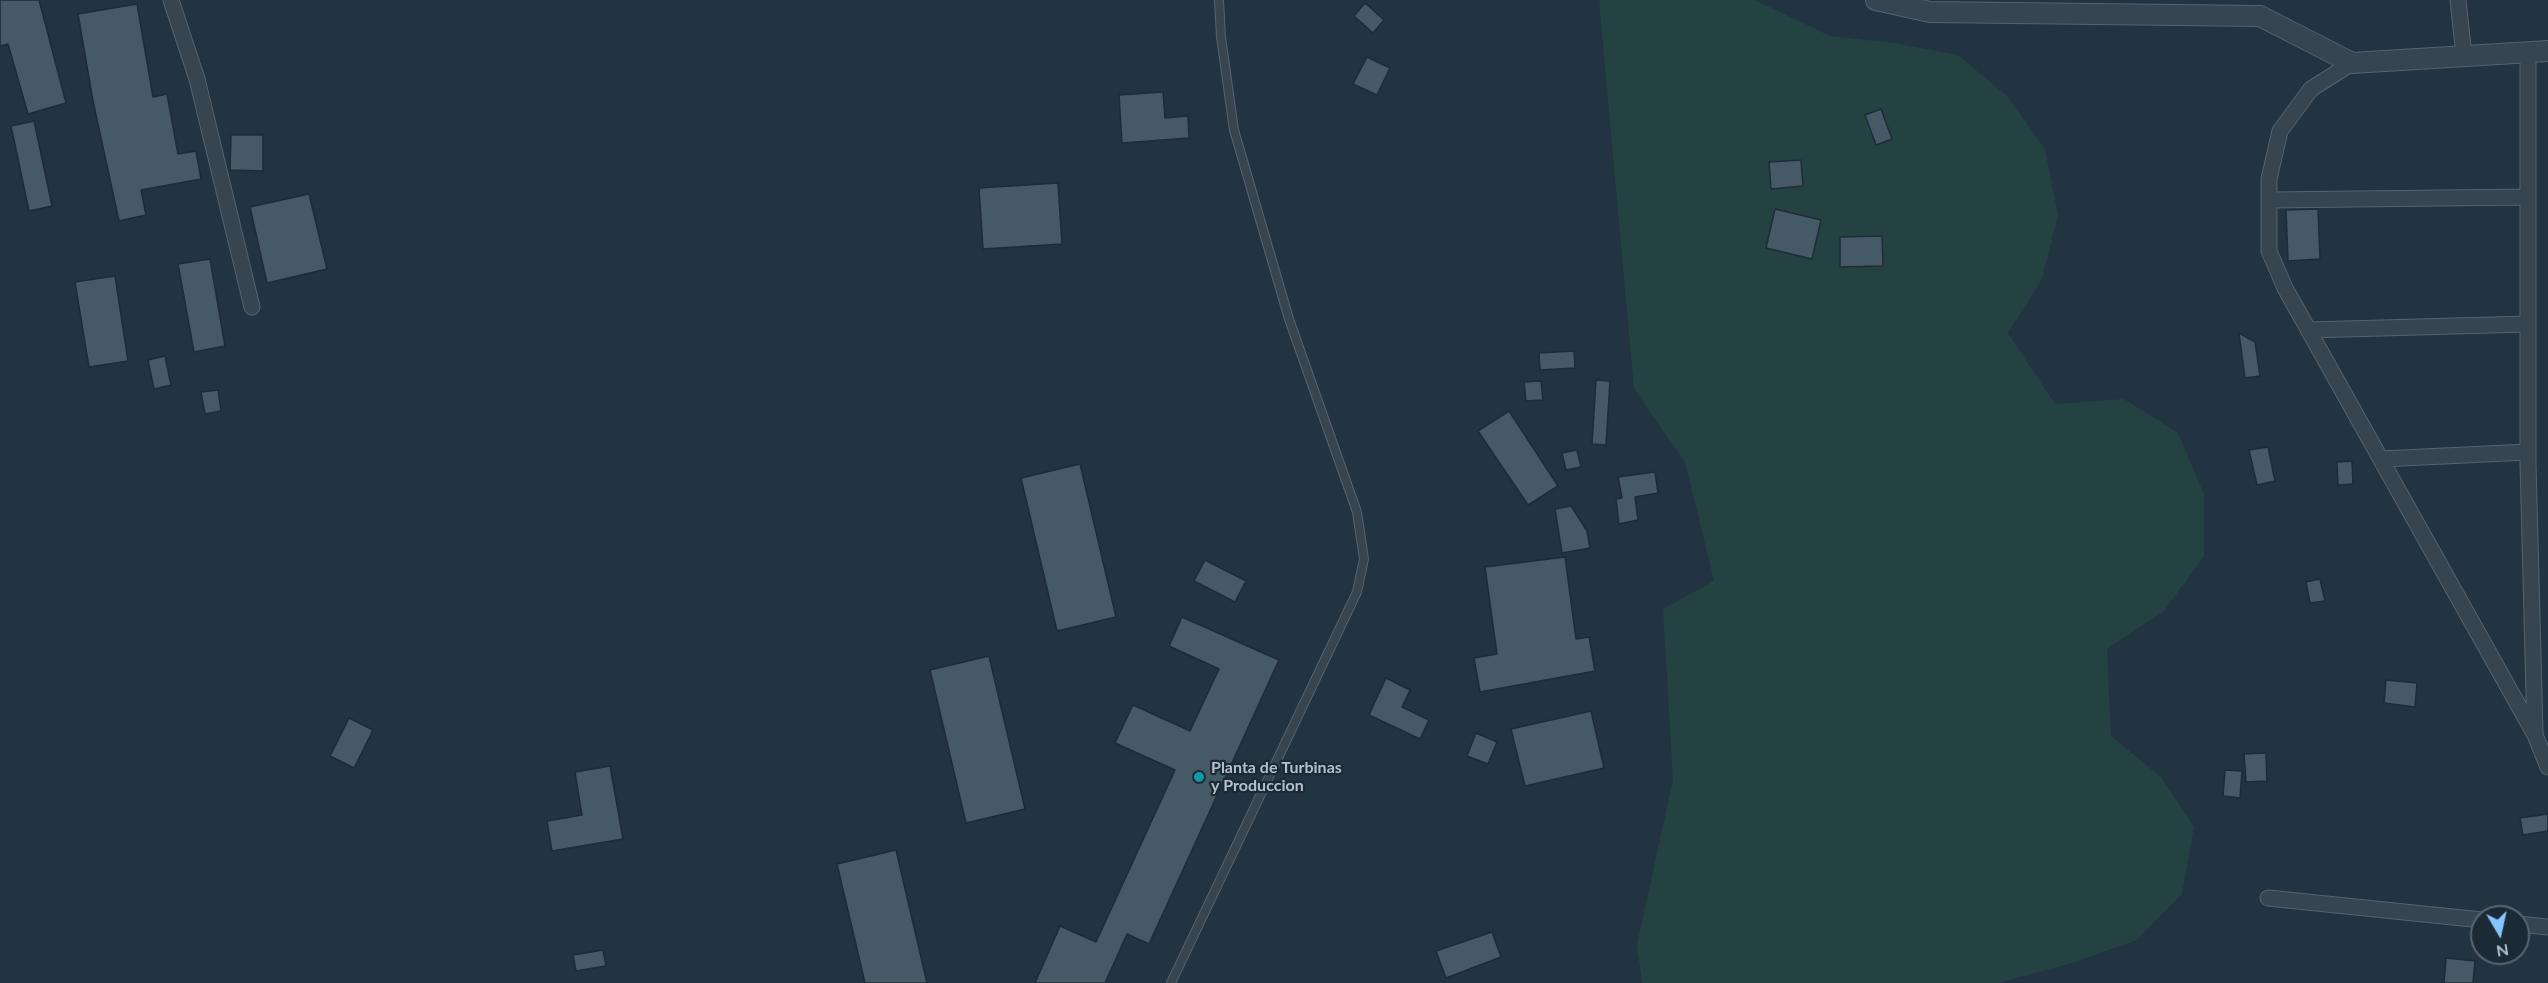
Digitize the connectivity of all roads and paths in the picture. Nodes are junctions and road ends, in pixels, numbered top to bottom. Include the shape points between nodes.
1 (171, 0) edge
2 (1219, 0) edge
3 (1876, 0) edge
4 (2458, 0) edge
5 (2548, 51) edge
6 (2528, 52) junction
7 (2464, 56) junction
8 (2352, 63) junction
9 (2528, 197) junction
10 (2269, 200) junction
11 (252, 307) dead end
12 (2528, 324) junction
13 (2308, 330) junction
14 (2528, 452) junction
15 (2381, 459) junction
16 (2535, 735) junction
17 (2548, 767) edge
18 (2268, 898) dead end
19 (2470, 919) edge
20 (2530, 925) edge
21 (2548, 927) edge
22 (1171, 983) edge

1 - 11 street via 197,79
2 - 22 lane via 1234,130 1289,319 1357,512 1364,559 1357,592
3 - 8 street via 1930,12 2260,16
4 - 7 street
5 - 6 street
6 - 7 street
6 - 9 street
7 - 8 street
8 - 10 street via 2311,89 2280,131 2269,180
9 - 10 street
9 - 12 street
10 - 13 street via 2268,251
12 - 13 street
12 - 14 street
13 - 15 street
14 - 15 street
14 - 16 street
15 - 16 street
16 - 17 street
18 - 19 street
20 - 21 street

